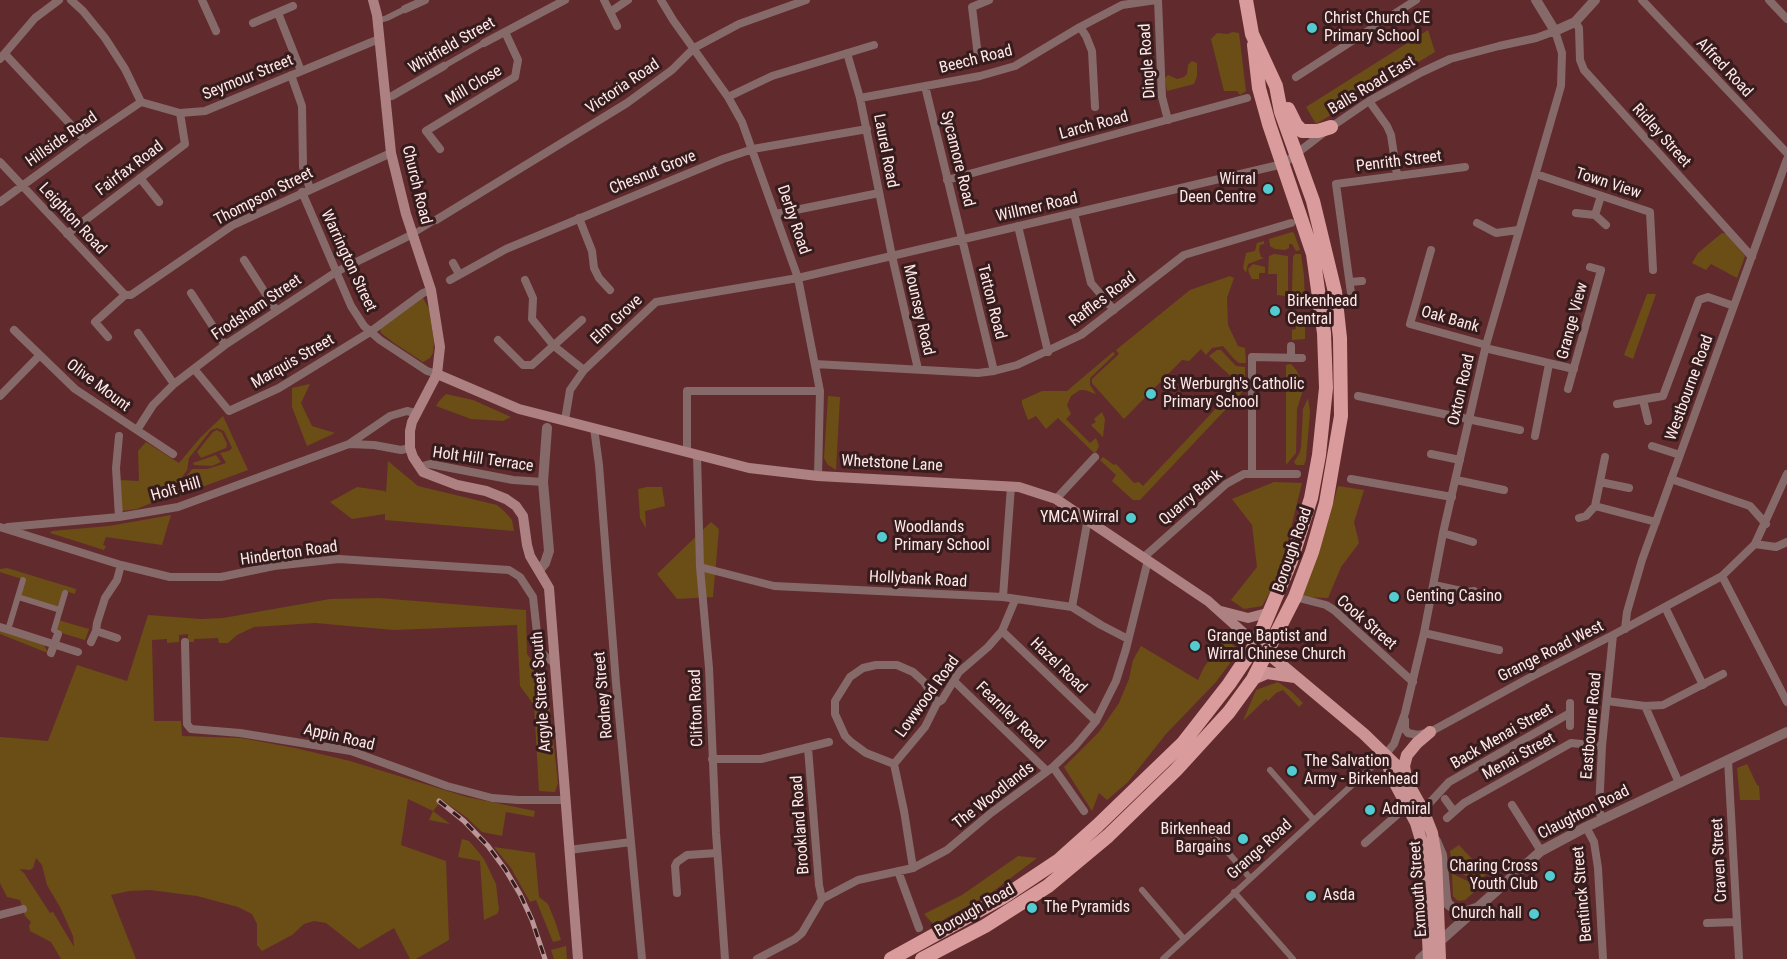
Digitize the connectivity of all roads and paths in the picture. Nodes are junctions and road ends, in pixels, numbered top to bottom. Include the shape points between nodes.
1 (59, 0) edge
2 (71, 0) edge
3 (202, 0) edge
4 (373, 0) edge
5 (424, 0) edge
6 (565, 0) edge
7 (604, 0) edge
8 (628, 0) edge
9 (661, 0) edge
10 (806, 0) edge
11 (989, 0) edge
12 (1157, 0) edge
13 (1246, 0) edge
14 (1416, 0) edge
15 (1536, 0) edge
16 (1595, 0) edge
17 (1642, 0) edge
18 (1769, 0) edge
19 (293, 6) dead end
20 (405, 9) joint
21 (610, 12) junction
22 (278, 13) junction
23 (1787, 19) edge
24 (377, 21) junction
25 (1575, 22) junction
26 (253, 23) dead end
27 (617, 26) dead end
28 (1080, 27) junction
29 (216, 31) dead end
30 (1555, 31) junction
31 (505, 32) junction
32 (1252, 34) junction
33 (378, 39) junction
34 (484, 43) joint
35 (874, 45) dead end
36 (694, 48) junction
37 (847, 53) junction
38 (978, 56) dead end
39 (2, 57) edge
40 (444, 66) joint
41 (301, 70) junction
42 (291, 75) junction
43 (1296, 76) dead end
44 (925, 86) junction
45 (1276, 86) junction
46 (728, 97) junction
47 (385, 98) junction
48 (860, 98) junction
49 (1247, 98) dead end
50 (1369, 101) junction
51 (141, 102) junction
52 (1095, 107) dead end
53 (180, 113) junction
54 (1167, 120) junction
55 (1331, 127) junction
56 (867, 129) junction
57 (85, 140) junction
58 (440, 149) dead end
59 (753, 149) junction
60 (392, 153) junction
61 (1787, 153) edge
62 (1296, 155) junction
63 (1787, 159) edge
64 (0, 162) edge
65 (1283, 164) junction
66 (1465, 167) dead end
67 (1536, 174) junction
68 (1397, 175) junction
69 (140, 178) junction
70 (947, 180) junction
71 (21, 185) junction
72 (306, 190) junction
73 (879, 193) junction
74 (1602, 196) junction
75 (0, 202) edge
76 (159, 202) dead end
77 (1074, 213) junction
78 (1576, 213) dead end
79 (776, 214) junction
80 (1595, 215) junction
81 (579, 218) junction
82 (436, 220) joint
83 (1291, 223) dead end
84 (1477, 223) dead end
85 (1606, 225) dead end
86 (1018, 226) junction
87 (1518, 230) junction
88 (67, 234) junction
89 (413, 234) junction
90 (962, 239) junction
91 (1431, 250) dead end
92 (892, 256) junction
93 (1752, 257) junction
94 (244, 260) dead end
95 (453, 264) dead end
96 (1590, 267) dead end
97 (1653, 270) dead end
98 (336, 272) junction
99 (459, 274) junction
100 (798, 278) junction
101 (450, 280) dead end
102 (525, 280) dead end
103 (1350, 282) junction
104 (1362, 282) dead end
105 (431, 290) junction
106 (610, 290) dead end
107 (191, 293) dead end
108 (1351, 293) dead end
109 (125, 295) junction
110 (1734, 306) junction
111 (276, 310) junction
112 (1114, 310) junction
113 (582, 320) dead end
114 (14, 330) dead end
115 (370, 332) junction
116 (138, 333) dead end
117 (108, 338) dead end
118 (498, 340) dead end
119 (225, 345) junction
120 (554, 346) junction
121 (1291, 346) dead end
122 (1486, 346) junction
123 (1048, 352) junction
124 (39, 356) junction
125 (1291, 358) junction
126 (1302, 358) dead end
127 (815, 364) junction
128 (1549, 364) junction
129 (918, 369) junction
130 (1574, 369) junction
131 (195, 370) junction
132 (584, 370) junction
133 (994, 371) junction
134 (437, 374) junction
135 (174, 384) junction
136 (1568, 389) dead end
137 (820, 391) junction
138 (0, 396) edge
139 (1358, 396) dead end
140 (1643, 400) junction
141 (1617, 404) dead end
142 (415, 414) junction
143 (1470, 419) junction
144 (565, 420) junction
145 (1648, 421) dead end
146 (547, 428) dead end
147 (594, 428) junction
148 (137, 430) junction
149 (1520, 430) dead end
150 (119, 436) dead end
151 (1535, 436) dead end
152 (349, 444) junction
153 (1652, 446) dead end
154 (410, 448) junction
155 (173, 454) dead end
156 (692, 454) junction
157 (1431, 454) dead end
158 (1680, 455) junction
159 (1095, 457) dead end
160 (1605, 457) dead end
161 (1460, 460) junction
162 (419, 467) junction
163 (1252, 474) junction
164 (1298, 474) dead end
165 (1787, 474) edge
166 (818, 476) junction
167 (1351, 479) dead end
168 (1671, 479) junction
169 (1456, 480) junction
170 (543, 482) junction
171 (1600, 482) junction
172 (1011, 486) junction
173 (1629, 488) dead end
174 (1504, 490) dead end
175 (1452, 497) junction
176 (1056, 499) junction
177 (1595, 506) junction
178 (119, 517) junction
179 (1088, 518) junction
180 (1579, 518) dead end
181 (1656, 522) junction
182 (1766, 524) junction
183 (2, 527) edge
184 (1443, 533) junction
185 (1473, 542) dead end
186 (1787, 542) edge
187 (1755, 544) junction
188 (1146, 558) junction
189 (121, 565) junction
190 (700, 567) junction
191 (539, 570) junction
192 (1722, 576) junction
193 (23, 580) dead end
194 (1434, 585) junction
195 (1474, 591) dead end
196 (65, 593) dead end
197 (18, 597) junction
198 (1003, 597) junction
199 (1295, 597) junction
200 (1015, 600) junction
201 (1072, 607) junction
202 (1665, 607) junction
203 (60, 610) junction
204 (1218, 610) junction
205 (1271, 612) junction
206 (4, 628) edge
207 (1625, 629) junction
208 (96, 631) junction
209 (1002, 631) junction
210 (56, 632) joint
211 (1424, 633) junction
212 (1613, 635) junction
213 (1276, 636) junction
214 (117, 638) dead end
215 (1128, 639) junction
216 (91, 642) dead end
217 (185, 642) dead end
218 (1256, 644) junction
219 (53, 649) junction
220 (1499, 650) dead end
221 (78, 652) dead end
222 (1268, 653) junction
223 (555, 664) junction
224 (1723, 674) dead end
225 (1299, 678) junction
226 (1253, 679) junction
227 (954, 681) junction
228 (1413, 682) junction
229 (1702, 685) junction
230 (1607, 701) junction
231 (1787, 702) edge
232 (1570, 703) dead end
233 (937, 704) junction
234 (1645, 706) junction
235 (1405, 713) junction
236 (1570, 713) junction
237 (1096, 721) junction
238 (1570, 726) dead end
239 (1430, 732) junction
240 (1787, 732) edge
241 (829, 742) dead end
242 (1787, 743) edge
243 (1602, 746) junction
244 (808, 748) junction
245 (712, 759) junction
246 (1381, 759) junction
247 (1728, 760) junction
248 (894, 764) junction
249 (1050, 769) junction
250 (1270, 770) dead end
251 (1407, 781) junction
252 (1679, 783) junction
253 (1445, 799) dead end
254 (565, 800) junction
255 (1407, 806) junction
256 (1512, 806) dead end
257 (1084, 810) dead end
258 (1423, 810) junction
259 (1453, 810) junction
260 (1448, 818) dead end
261 (1602, 819) junction
262 (1314, 820) junction
263 (1586, 827) junction
264 (1207, 828) dead end
265 (1432, 833) junction
266 (631, 842) junction
267 (1365, 843) dead end
268 (569, 850) junction
269 (1541, 851) junction
270 (717, 853) junction
271 (914, 868) junction
272 (898, 871) junction
273 (1250, 878) junction
274 (1142, 890) dead end
275 (1234, 892) junction
276 (677, 893) dead end
277 (822, 899) junction
278 (1477, 908) junction
279 (23, 909) dead end
280 (1, 916) edge
281 (1737, 922) junction
282 (1707, 923) dead end
283 (919, 928) dead end
284 (1184, 939) junction
285 (1439, 941) junction
286 (1426, 956) edge
287 (578, 959) edge
288 (642, 959) edge
289 (725, 959) edge
290 (757, 959) edge
291 (891, 959) edge
292 (922, 959) edge
293 (1163, 959) edge
294 (1293, 959) edge
295 (1440, 959) edge
296 (1603, 959) edge
297 (1739, 959) edge

1 - 39 street via 35,18
2 - 51 street via 105,38
3 - 29 street
4 - 24 main road, Church Road
5 - 20 street
6 - 31 street, Whitfield Street
7 - 21 street
8 - 21 street
9 - 36 street, Derby Road
10 - 36 street, Victoria Road via 739,24
11 - 38 street via 972,7
12 - 28 street, Beech Road via 1122,4
12 - 54 street, Dingle Road via 1162,97
13 - 32 highway, Borough Road
14 - 43 street
15 - 30 street
16 - 25 street
17 - 61 street, Alfred Road
18 - 23 street
19 - 22 street
20 - 24 street
21 - 27 street
22 - 26 street
22 - 41 street
24 - 33 main road, Church Road
25 - 30 street
25 - 93 street, Ridley Street via 1584,70
28 - 44 street, Beech Road via 1015,66
28 - 52 street via 1092,51
30 - 50 street, Balls Road East via 1450,59
30 - 67 street, Oxton Road via 1562,53 1561,86
31 - 34 street, Whitfield Street
31 - 58 street, Mill Close via 518,60 515,77 426,131
32 - 45 highway, Borough Road
32 - 65 highway via 1259,88
33 - 41 street, Seymour Street
33 - 47 main road, Church Road
34 - 40 street, Whitfield Street
35 - 37 street
36 - 46 street, Derby Road
36 - 82 street, Victoria Road via 672,70 627,103 460,209
37 - 46 street via 772,76
37 - 48 street, Laurel Road
39 - 57 street
40 - 47 street, Whitfield Street
41 - 42 street, Seymour Street
42 - 53 street, Seymour Street via 205,111
42 - 72 street, Warrington Street via 302,106
44 - 48 street, Beech Road
44 - 70 street, Sycamore Road
45 - 55 highway via 1302,131
45 - 62 highway, Borough Road
46 - 59 street, Derby Road
47 - 60 main road, Church Road
48 - 56 street, Laurel Road
49 - 54 street, Larch Road
50 - 55 street, Balls Road East
50 - 68 street via 1391,135
51 - 53 street, Seymour Street
51 - 57 street, Hillside Road
53 - 69 street, Fairfax Road via 185,144
54 - 70 street, Larch Road
55 - 62 street, Balls Road East
56 - 59 street, Chesnut Grove
56 - 73 street, Laurel Road
57 - 71 street, Hillside Road
59 - 79 street, Derby Road
59 - 81 street, Chesnut Grove
60 - 72 street, Thompson Street
60 - 89 main road, Church Road
62 - 65 street, Balls Road East
62 - 199 highway, Borough Road via 1313,201 1335,292 1342,391 1338,441 1326,503
63 - 93 street, Westbourne Road
64 - 71 street, Leighton Road
65 - 77 street, Willmer Road
65 - 205 highway via 1313,254 1324,333 1326,388 1311,498
66 - 68 street, Penrith Street
67 - 74 street, Town View
67 - 87 street, Oxton Road
68 - 103 street, Penrith Street via 1336,184
69 - 76 street
69 - 88 street, Fairfax Road
70 - 90 street, Sycamore Road
71 - 75 street, Hillside Road
71 - 88 street, Leighton Road
72 - 98 street, Warrington Street
72 - 109 street, Thompson Street via 233,225 131,295
73 - 79 street
73 - 92 street, Laurel Road
74 - 80 street
74 - 97 street, Town View via 1650,212
77 - 86 street, Willmer Road
77 - 112 street via 1091,283
78 - 80 street
79 - 100 street, Derby Road
80 - 85 street
81 - 99 street, Chesnut Grove
81 - 106 street via 594,268
82 - 89 street
83 - 112 street, Raffles Road via 1184,255
84 - 87 street via 1496,233
86 - 90 street, Willmer Road
86 - 123 street
87 - 122 street, Oxton Road
88 - 109 street, Leighton Road
89 - 98 street, Frodsham Street
89 - 105 main road, Church Road
90 - 92 street, Willmer Road
90 - 133 street, Tatton Road
91 - 122 street, Oak Bank via 1410,324
92 - 100 street, Willmer Road
92 - 129 street, Mounsey Road
93 - 110 street, Westbourne Road
94 - 111 street
95 - 99 street
96 - 130 street, Grange View via 1601,270
98 - 111 street, Frodsham Street
98 - 115 street, Warrington Street via 351,306
99 - 101 street, Chesnut Grove
100 - 127 street, Derby Road
100 - 132 street, Elm Grove via 656,302
102 - 120 street via 533,298 532,320
103 - 104 street
103 - 108 street
105 - 115 street, Marquis Street
105 - 134 main road, Church Road via 440,347
107 - 119 street
109 - 117 street, Thompson Street via 95,322
110 - 140 street via 1708,297 1699,300 1663,396
110 - 158 street, Westbourne Road
111 - 119 street, Frodsham Street
112 - 123 street, Raffles Road via 1081,335
113 - 120 street
114 - 124 street, Olive Mount
115 - 131 street, Marquis Street via 279,388 229,411
115 - 134 street, Warrington Street
116 - 135 street
118 - 120 street via 523,365 532,365
119 - 131 street, Frodsham Street
120 - 132 street
121 - 125 street
122 - 128 street
122 - 143 street, Oxton Road
123 - 133 street, Raffles Road
124 - 138 street
124 - 148 street, Olive Mount via 75,389
125 - 126 street
125 - 163 street via 1252,357
127 - 129 street, Raffles Road
127 - 137 street, Derby Road
128 - 130 street
128 - 151 street
129 - 133 street, Raffles Road
130 - 136 street, Grange View
131 - 135 street, Frodsham Street
132 - 144 street, Elm Grove via 570,390
134 - 142 main road
134 - 144 main road, Whetstone Lane via 519,410
135 - 148 street, Frodsham Street via 153,405
137 - 156 street, Clifton Road via 687,391
137 - 166 street, Derby Road
139 - 143 street
140 - 141 street
140 - 145 street
142 - 152 street, Holt Hill via 407,411 390,416
142 - 154 main road
143 - 149 street
143 - 161 street, Oxton Road
144 - 147 main road, Whetstone Lane
146 - 170 street
147 - 156 main road, Whetstone Lane
147 - 266 street, Rodney Street
148 - 155 street, Olive Mount
150 - 178 street
152 - 154 street, Holt Hill
152 - 178 street, Holt Hill via 178,507
153 - 158 street
154 - 162 main road
156 - 166 main road, Whetstone Lane via 749,468
156 - 190 street, Clifton Road
157 - 161 street
158 - 168 street, Westbourne Road
159 - 176 street
160 - 171 street
161 - 169 street, Oxton Road
162 - 170 street, Holt Hill Terrace via 430,464
162 - 191 main road, Argyle Street South via 435,478 486,491 516,506 523,516 527,545
163 - 164 street, Quarry Bank
163 - 188 street, Quarry Bank via 1226,484
165 - 182 street, Grange Road West
166 - 172 main road, Whetstone Lane
167 - 175 street
168 - 181 street, Westbourne Road
168 - 182 street via 1750,506
169 - 174 street
169 - 175 street, Oxton Road
170 - 191 street via 549,551
171 - 173 street
171 - 177 street
172 - 176 main road, Whetstone Lane
172 - 198 street
175 - 184 street, Oxton Road
176 - 179 main road, Whetstone Lane
177 - 180 street
177 - 181 street
178 - 183 street, Holt Hill
179 - 188 main road, Whetstone Lane
179 - 201 street
181 - 207 street, Westbourne Road
182 - 187 street, Grange Road West
183 - 189 street, Hinderton Road
184 - 185 street
184 - 194 street, Oxton Road
186 - 187 street via 1776,547
187 - 192 street, Grange Road West
188 - 204 main road, Whetstone Lane
188 - 215 street, The Woodlands
189 - 208 street via 105,598
189 - 223 street, Hinderton Road via 170,577 221,577 339,559 509,570 520,577 533,597 539,651
190 - 198 street, Hollybank Road via 774,586
190 - 245 street, Clifton Road
191 - 223 main road, Argyle Street South via 550,596
192 - 202 street, Grange Road West
192 - 231 street
193 - 197 street
194 - 195 street
194 - 211 street, Oxton Road
196 - 203 street
197 - 203 street
197 - 206 street
198 - 200 street, Hollybank Road
199 - 213 highway, Borough Road
199 - 228 street, Cook Street via 1334,610
200 - 201 street, Hollybank Road
200 - 209 street, Lowwood Road
201 - 215 street, Hollybank Road
202 - 207 street, Grange Road West
202 - 229 street
203 - 210 street
204 - 205 main road via 1248,618
204 - 218 main road, Whetstone Lane
205 - 218 highway
206 - 219 street
207 - 212 street, Grange Road West
208 - 214 street
208 - 216 street
209 - 227 street, Lowwood Road via 966,664
209 - 237 street, Hazel Road
210 - 219 street
211 - 220 street
211 - 228 street, Oxton Road
212 - 230 street, Eastbourne Road
212 - 239 street, Grange Road West
213 - 222 highway, Borough Road
213 - 225 main road, Whetstone Lane via 1279,654
215 - 237 street, The Woodlands via 1116,681
217 - 254 street, Appin Road via 187,724 191,729 240,733 351,752 492,798
218 - 222 main road, Whetstone Lane
218 - 291 highway via 1182,743 1075,846 1005,897
219 - 221 street
222 - 225 main road, Whetstone Lane
222 - 226 highway, Borough Road
223 - 254 main road, Argyle Street South
224 - 229 street
225 - 226 main road via 1267,673
225 - 246 main road, Whetstone Lane
226 - 292 highway, Borough Road via 1198,747 1108,836 1019,906
227 - 233 street, Lowwood Road
227 - 249 street, Fearnley Road
228 - 235 street, Oxton Road
229 - 234 street via 1663,705
230 - 234 street
230 - 243 street, Eastbourne Road
232 - 236 street
233 - 248 street, Lowwood Road via 925,727
233 - 248 street via 924,682 897,664 863,668 850,677 835,701 835,714 845,736 866,753
234 - 252 street
235 - 239 street via 1408,733
235 - 246 street, Oxton Road via 1394,744
236 - 238 street
236 - 258 street, Back Menai Street via 1449,782
237 - 249 street, The Woodlands
239 - 251 main road via 1407,755
240 - 242 street
240 - 247 street, Claughton Road
241 - 244 street
243 - 259 street, Menai Street via 1571,743
243 - 261 street, Eastbourne Road
244 - 245 street via 761,759
244 - 277 street, Brookland Road
245 - 270 street, Clifton Road
246 - 251 main road, Exmouth Street via 1400,770
246 - 255 main road, Exmouth Street
246 - 262 street, Grange Road
247 - 252 street, Claughton Road
247 - 281 street, Craven Street
248 - 271 street
249 - 257 street, Fearnley Road
249 - 271 street, The Woodlands via 947,850
250 - 262 street
251 - 258 main road, Exmouth Street
252 - 261 street, Claughton Road
253 - 259 street
254 - 268 main road, Argyle Street South
255 - 267 street
255 - 286 main road, Exmouth Street via 1424,855
256 - 269 street
258 - 265 main road, Exmouth Street
259 - 260 street, Menai Street
261 - 263 street, Claughton Road
262 - 273 street, Grange Road
263 - 269 street, Claughton Road
263 - 296 street, Bentinck Street via 1594,842 1598,868
264 - 273 street
265 - 278 street via 1442,855 1448,904 1464,912
265 - 285 main road, Exmouth Street
266 - 268 street
266 - 288 street, Rodney Street
268 - 287 main road, Argyle Street South
269 - 278 street, Claughton Road
270 - 276 street via 687,855 677,862
270 - 289 street, Clifton Road
271 - 272 street, The Woodlands
272 - 277 street, The Woodlands via 858,880
272 - 283 street
273 - 275 street, Grange Road
274 - 284 street
275 - 284 street, Grange Road
275 - 294 street
277 - 290 street via 802,933
278 - 285 street, Claughton Road
279 - 280 street
281 - 282 street
281 - 297 street, Craven Street
284 - 293 street, Grange Road
285 - 286 street, Claughton Road
285 - 295 main road, Exmouth Street

